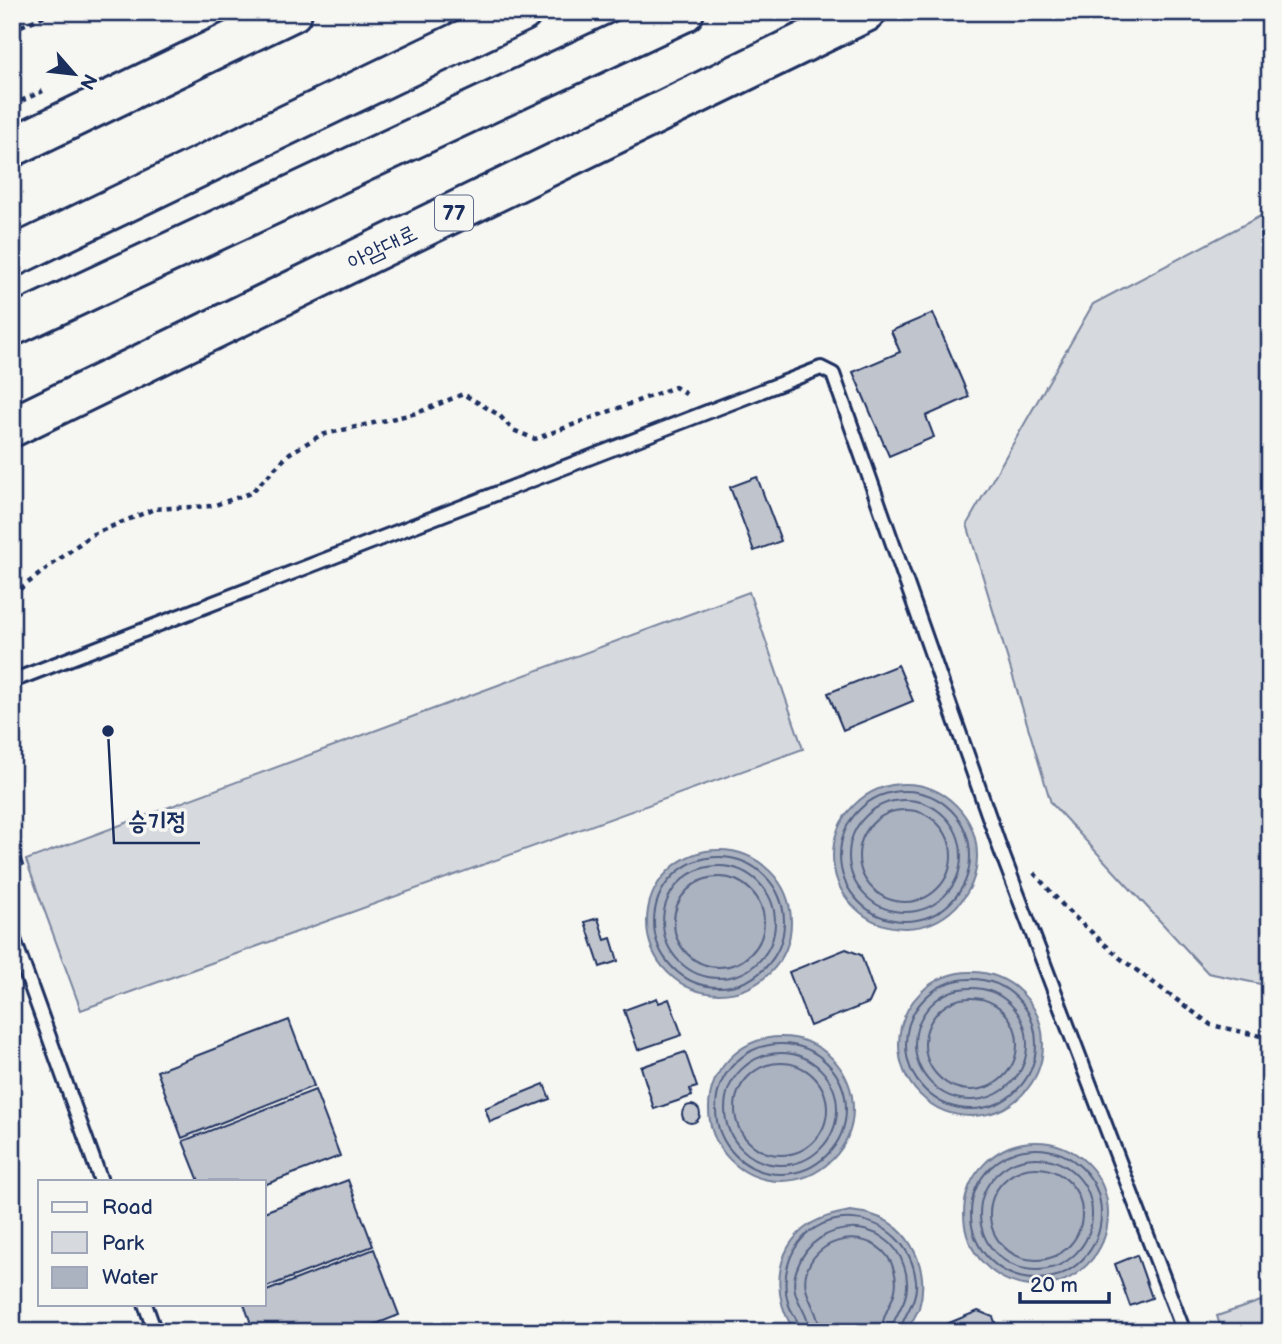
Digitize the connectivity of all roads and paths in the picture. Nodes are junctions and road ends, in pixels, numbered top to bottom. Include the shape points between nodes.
1 (53, 12) edge
2 (292, 12) edge
3 (522, 12) edge
4 (684, 12) edge
5 (866, 12) edge
6 (12, 30) edge
7 (12, 147) edge
8 (12, 257) edge
9 (12, 326) edge
10 (693, 398) dead end
11 (22, 419) edge
12 (12, 596) edge
13 (12, 681) edge
14 (1025, 863) dead end
15 (12, 934) edge
16 (1270, 1038) edge
17 (101, 1180) edge
18 (146, 1306) edge
19 (155, 1332) edge
20 (1184, 1332) edge

1 - 6 path
2 - 7 main road
3 - 8 main road
4 - 9 main road
5 - 11 main road, 아암대로 / 77
10 - 12 path via 675,387 535,439 513,430 499,415 463,394 417,414 321,435 290,453 251,493 212,506 154,509 92,535
13 - 20 lane via 821,368 833,374 1000,848
14 - 16 path via 1067,910 1121,958 1211,1025
15 - 17 lane
18 - 19 lane

